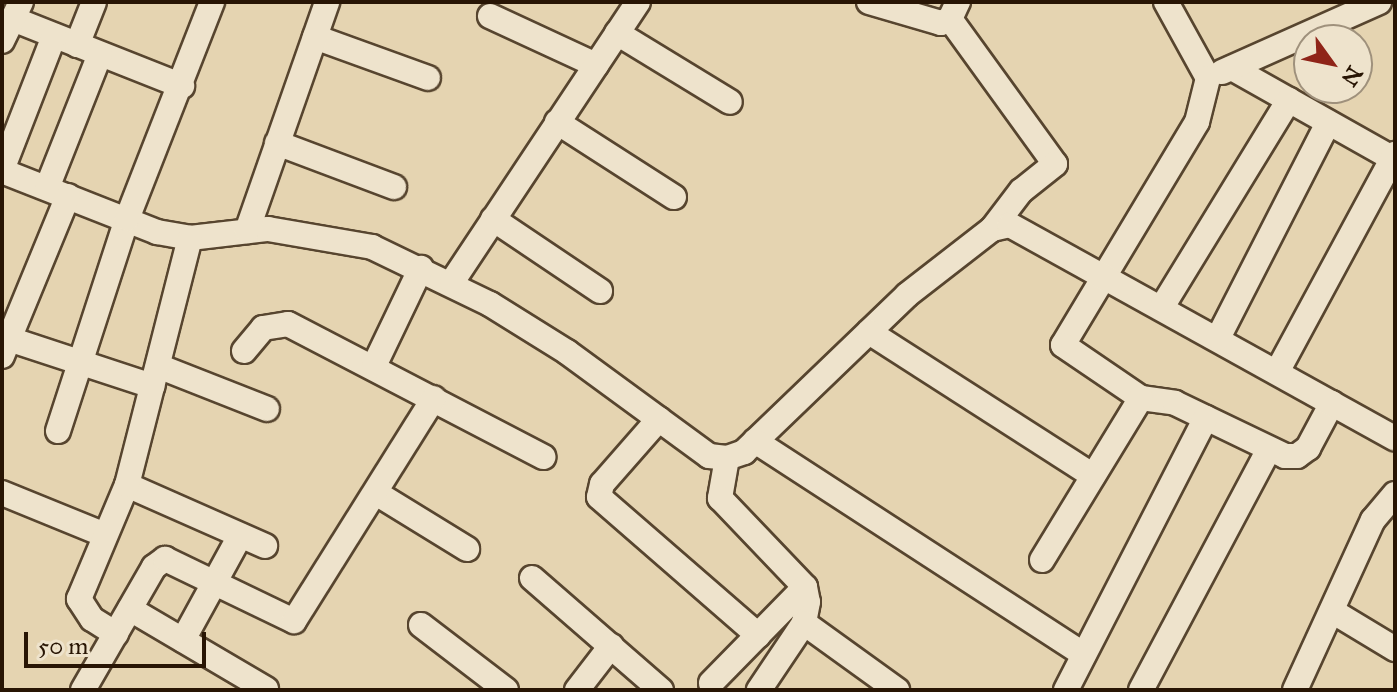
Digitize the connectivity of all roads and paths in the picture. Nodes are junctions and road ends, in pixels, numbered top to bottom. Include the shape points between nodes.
1 (94, 2) edge
2 (212, 2) edge
3 (327, 2) edge
4 (638, 2) edge
5 (869, 2) edge
6 (1166, 2) edge
7 (1379, 2) edge
8 (954, 10) edge
9 (17, 11) edge
10 (490, 16) dead end
11 (617, 33) junction
12 (315, 37) junction
13 (66, 40) junction
14 (2, 41) edge
15 (100, 54) junction
16 (596, 65) junction
17 (1232, 68) junction
18 (428, 78) dead end
19 (1208, 78) junction
20 (182, 86) junction
21 (1289, 100) junction
22 (730, 102) dead end
23 (557, 122) junction
24 (1328, 123) junction
25 (277, 143) junction
26 (1394, 158) edge
27 (2, 170) edge
28 (394, 187) dead end
29 (57, 192) junction
30 (674, 197) dead end
31 (127, 219) junction
32 (493, 219) junction
33 (992, 229) junction
34 (247, 231) junction
35 (190, 238) junction
36 (421, 268) junction
37 (1105, 275) junction
38 (452, 282) junction
39 (600, 291) dead end
40 (1162, 307) junction
41 (869, 332) junction
42 (1218, 338) junction
43 (5, 348) edge
44 (244, 351) dead end
45 (80, 363) junction
46 (374, 366) junction
47 (1277, 372) junction
48 (155, 376) junction
49 (434, 398) junction
50 (1141, 398) junction
51 (1332, 403) junction
52 (267, 409) dead end
53 (1206, 418) junction
54 (659, 419) junction
55 (58, 431) dead end
56 (1395, 438) edge
57 (755, 441) junction
58 (1268, 451) junction
59 (544, 457) dead end
60 (727, 458) junction
61 (1093, 476) junction
62 (127, 485) junction
63 (2, 493) edge
64 (376, 493) junction
65 (1395, 494) edge
66 (105, 535) junction
67 (240, 536) junction
68 (265, 546) dead end
69 (467, 549) dead end
70 (1042, 560) dead end
71 (532, 578) dead end
72 (213, 584) junction
73 (805, 587) junction
74 (130, 609) junction
75 (1332, 611) junction
76 (804, 623) junction
77 (421, 625) dead end
78 (116, 634) junction
79 (758, 635) junction
80 (183, 640) junction
81 (611, 646) junction
82 (1395, 649) edge
83 (1084, 655) junction
84 (711, 683) dead end
85 (266, 689) edge
86 (83, 690) edge
87 (506, 690) edge
88 (577, 690) edge
89 (661, 690) edge
90 (759, 690) edge
91 (897, 690) edge
92 (1066, 690) edge
93 (1141, 690) edge
94 (1295, 690) edge

1 - 13 street
2 - 20 street
3 - 12 street
4 - 11 street
5 - 8 street via 933,23
6 - 19 street
7 - 17 street
8 - 33 street via 1055,164 1021,191
9 - 13 street
9 - 14 street
10 - 16 street
11 - 16 street
11 - 22 street
12 - 18 street
12 - 25 street
13 - 15 street
13 - 27 street
15 - 20 street
15 - 29 street
16 - 23 street
17 - 19 street
17 - 21 street
19 - 37 street via 1197,122
20 - 31 street
21 - 24 street
21 - 40 street
23 - 30 street
23 - 32 street
24 - 26 street
24 - 42 street
25 - 28 street
25 - 34 street
26 - 47 street
27 - 29 street
29 - 31 street
29 - 43 street
31 - 35 street
31 - 45 street
32 - 38 street
32 - 39 street
33 - 37 street via 1010,225 1027,231
33 - 41 street
34 - 35 street
34 - 36 street via 319,234 372,247
35 - 48 street
36 - 38 street
36 - 46 street
37 - 40 street
37 - 50 street via 1063,345
38 - 54 street via 567,352
40 - 42 street
41 - 57 street
41 - 61 street
42 - 47 street
43 - 45 street
44 - 46 street via 263,328 288,324
45 - 48 street
45 - 55 street
46 - 49 street
47 - 51 street
48 - 52 street
48 - 62 street
49 - 59 street
49 - 64 street
50 - 53 street via 1175,403
50 - 61 street
51 - 56 street
51 - 58 street via 1308,448 1297,456
53 - 58 street
53 - 83 street
54 - 60 street via 709,456
54 - 79 street via 602,484 599,497
57 - 60 street
57 - 83 street
58 - 93 street
60 - 73 street via 720,498
61 - 70 street
62 - 66 street
62 - 67 street
63 - 66 street
64 - 69 street
64 - 72 street via 294,621
65 - 75 street via 1373,520
66 - 78 street via 79,599 92,619
67 - 68 street
67 - 72 street
71 - 81 street
72 - 74 street via 165,559 154,567
72 - 80 street
73 - 76 street
73 - 79 street
74 - 78 street
74 - 80 street
75 - 82 street
75 - 94 street
76 - 90 street
76 - 91 street
77 - 87 street
78 - 86 street
79 - 84 street
80 - 85 street
81 - 88 street
81 - 89 street
83 - 92 street

